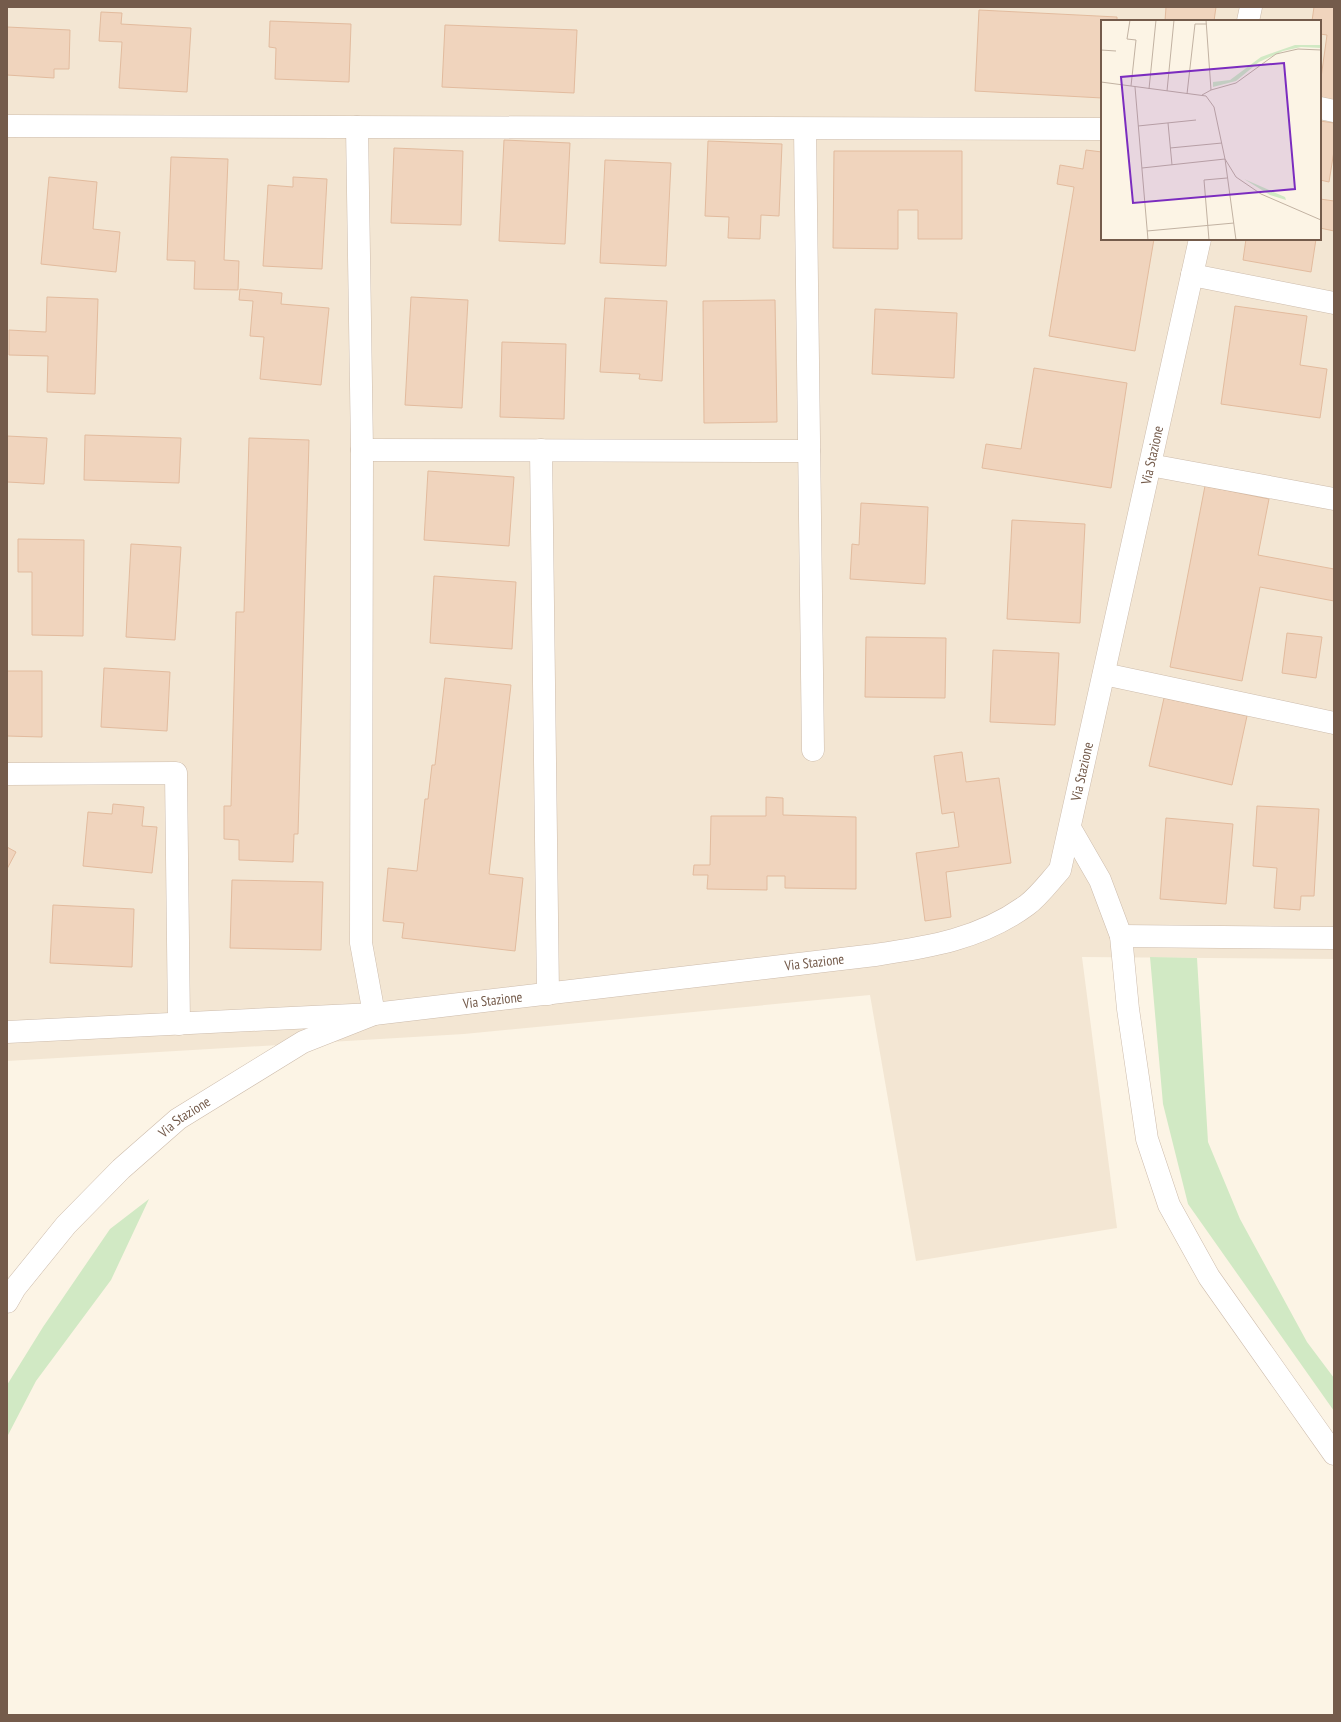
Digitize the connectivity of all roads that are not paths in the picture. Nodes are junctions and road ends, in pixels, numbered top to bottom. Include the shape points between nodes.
1 (1251, 7) edge
2 (1248, 20) edge
3 (1321, 108) edge
4 (1334, 111) edge
5 (7, 126) edge
6 (357, 127) junction
7 (805, 128) junction
8 (1101, 129) edge
9 (1200, 240) edge
10 (1192, 275) junction
11 (1334, 303) edge
12 (362, 450) junction
13 (541, 450) junction
14 (809, 451) junction
15 (1150, 465) junction
16 (1334, 499) edge
17 (1104, 674) junction
18 (1334, 723) edge
19 (813, 750) dead end
20 (7, 774) edge
21 (1070, 828) junction
22 (1121, 936) junction
23 (1334, 938) edge
24 (548, 994) junction
25 (374, 1014) junction
26 (179, 1024) junction
27 (7, 1032) edge
28 (7, 1302) edge
29 (1334, 1454) edge

1 - 2 street
3 - 4 street
5 - 6 street
6 - 7 street
6 - 12 street
7 - 8 street
7 - 14 street
9 - 10 street, Via Stazione
10 - 11 street
10 - 15 street, Via Stazione
12 - 13 street
12 - 25 street via 361,943
13 - 14 street
13 - 24 street
14 - 19 street
15 - 16 street
15 - 17 street, Via Stazione
17 - 18 street
17 - 21 street, Via Stazione
20 - 26 street via 176,773
21 - 22 street via 1100,880
21 - 24 street, Via Stazione via 1060,870 1027,905 987,930 936,946 875,955
22 - 23 street
22 - 29 street via 1128,1008 1147,1139 1169,1205 1209,1277
24 - 25 street, Via Stazione
25 - 26 street
25 - 28 street, Via Stazione via 303,1042 178,1119 121,1169 66,1225
26 - 27 street

